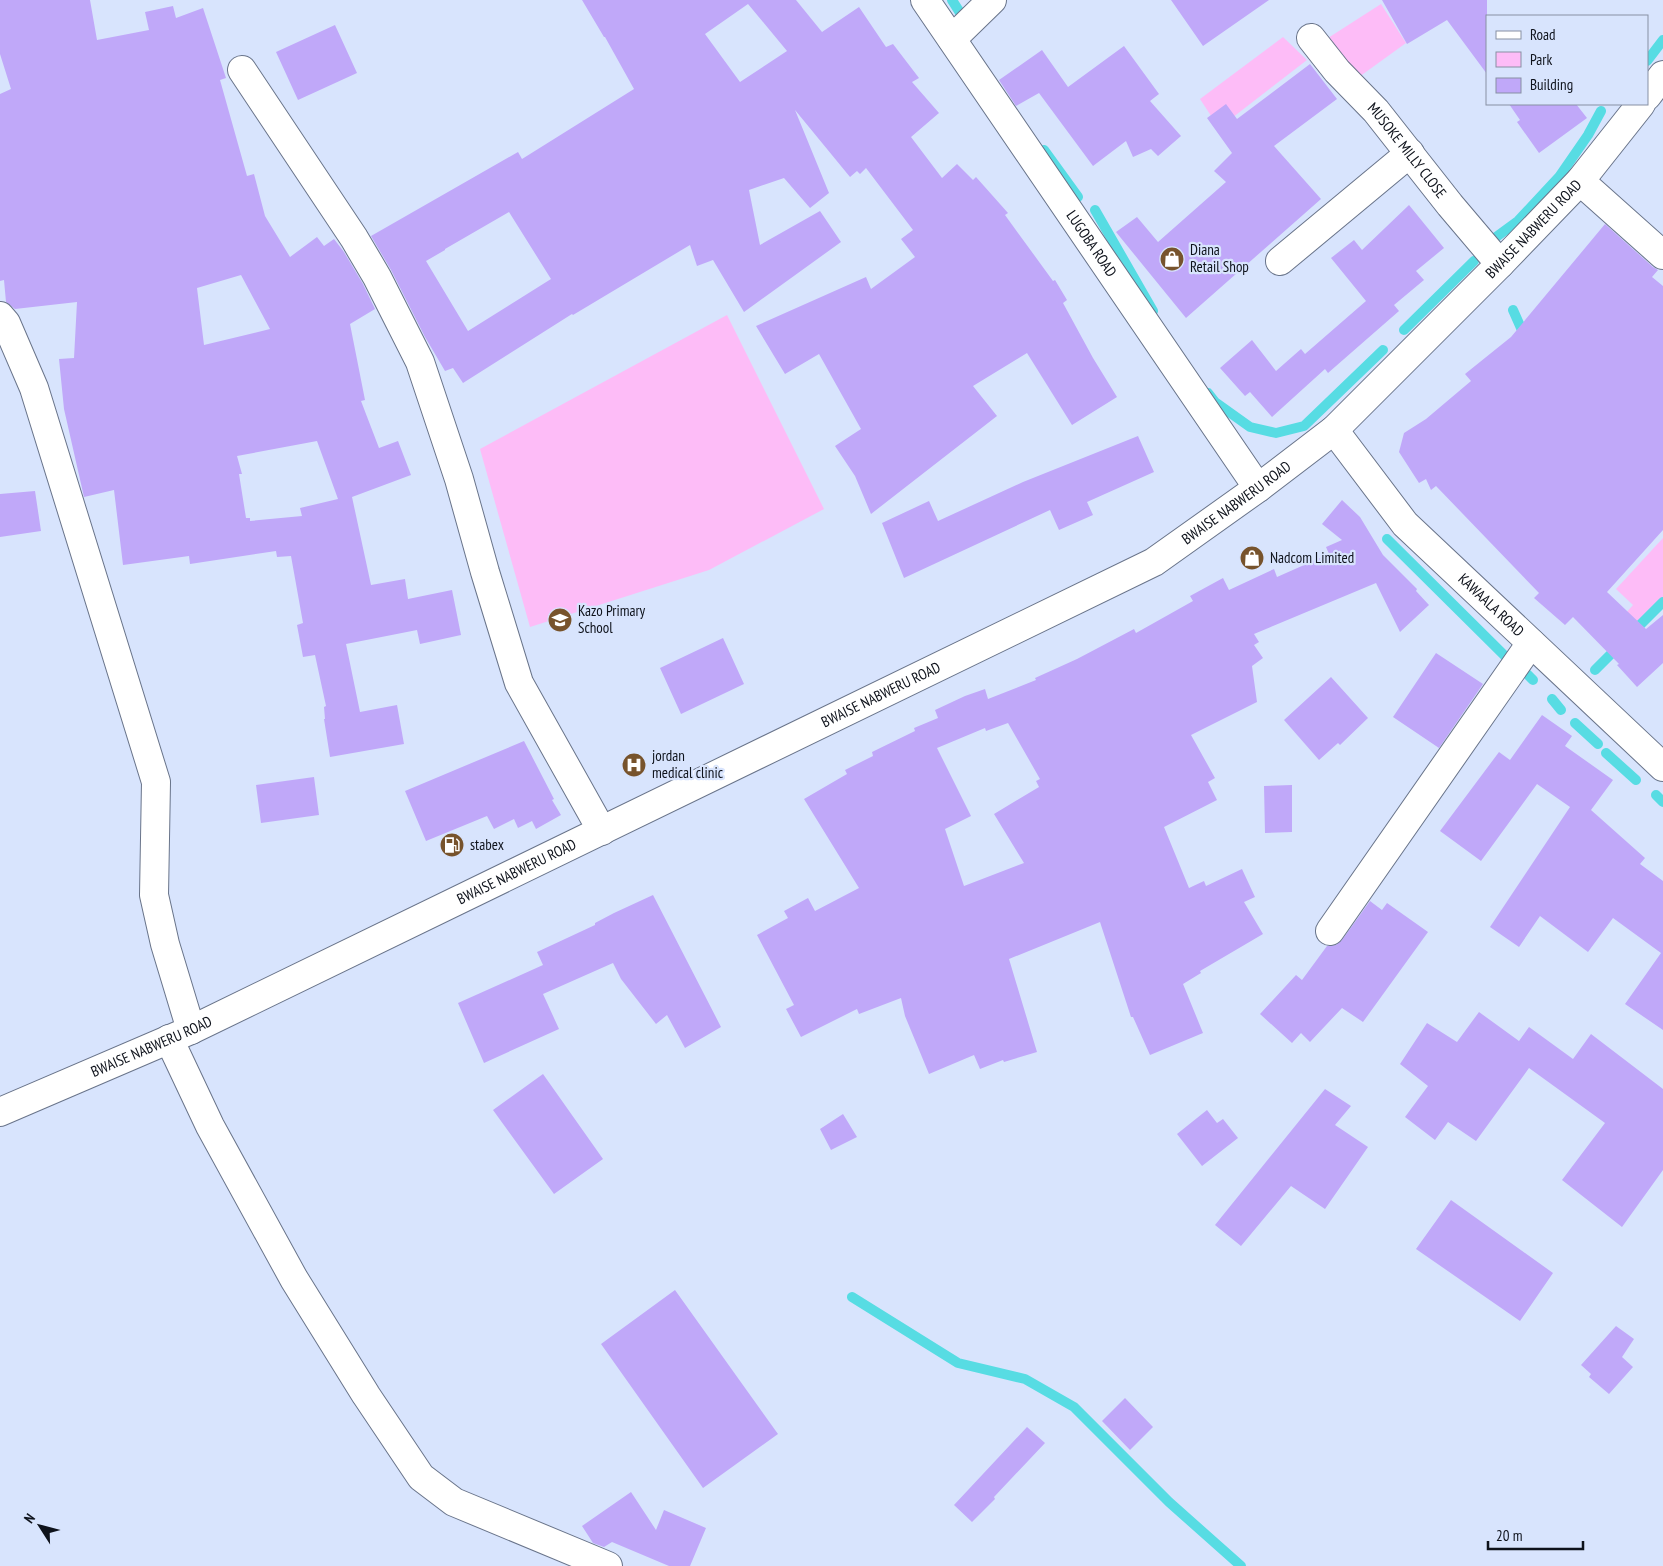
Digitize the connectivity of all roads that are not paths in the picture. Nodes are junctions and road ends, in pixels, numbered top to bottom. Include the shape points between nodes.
1 (925, 0) edge
2 (992, 0) edge
3 (1310, 38) dead end
4 (952, 39) junction
5 (242, 70) dead end
6 (1663, 75) edge
7 (1648, 95) edge
8 (1640, 105) edge
9 (1410, 153) junction
10 (1580, 181) junction
11 (1663, 255) edge
12 (1280, 261) dead end
13 (1500, 264) junction
14 (0, 316) edge
15 (1334, 430) junction
16 (1258, 488) junction
17 (1531, 643) junction
18 (1663, 767) edge
19 (602, 831) junction
20 (1330, 931) dead end
21 (180, 1035) junction
22 (0, 1112) edge
23 (608, 1566) edge

1 - 4 street, LUGOBA ROAD
2 - 4 street
3 - 9 street, MUSOKE MILLY CLOSE
4 - 16 street, LUGOBA ROAD
5 - 19 street via 354,238 420,362 459,479 519,683
6 - 7 street
8 - 10 street, BWAISE NABWERU ROAD
9 - 12 street
9 - 13 street, MUSOKE MILLY CLOSE
10 - 11 street
10 - 13 street, BWAISE NABWERU ROAD
13 - 15 street, BWAISE NABWERU ROAD
14 - 21 street via 34,388 156,782 154,895
15 - 16 street, BWAISE NABWERU ROAD
15 - 17 street, KAWAALA ROAD via 1405,524
16 - 19 street, BWAISE NABWERU ROAD via 1154,562
17 - 18 street, KAWAALA ROAD
17 - 20 street
19 - 21 street, BWAISE NABWERU ROAD
21 - 22 street, BWAISE NABWERU ROAD
21 - 23 street via 210,1126 294,1279 421,1477 454,1502

